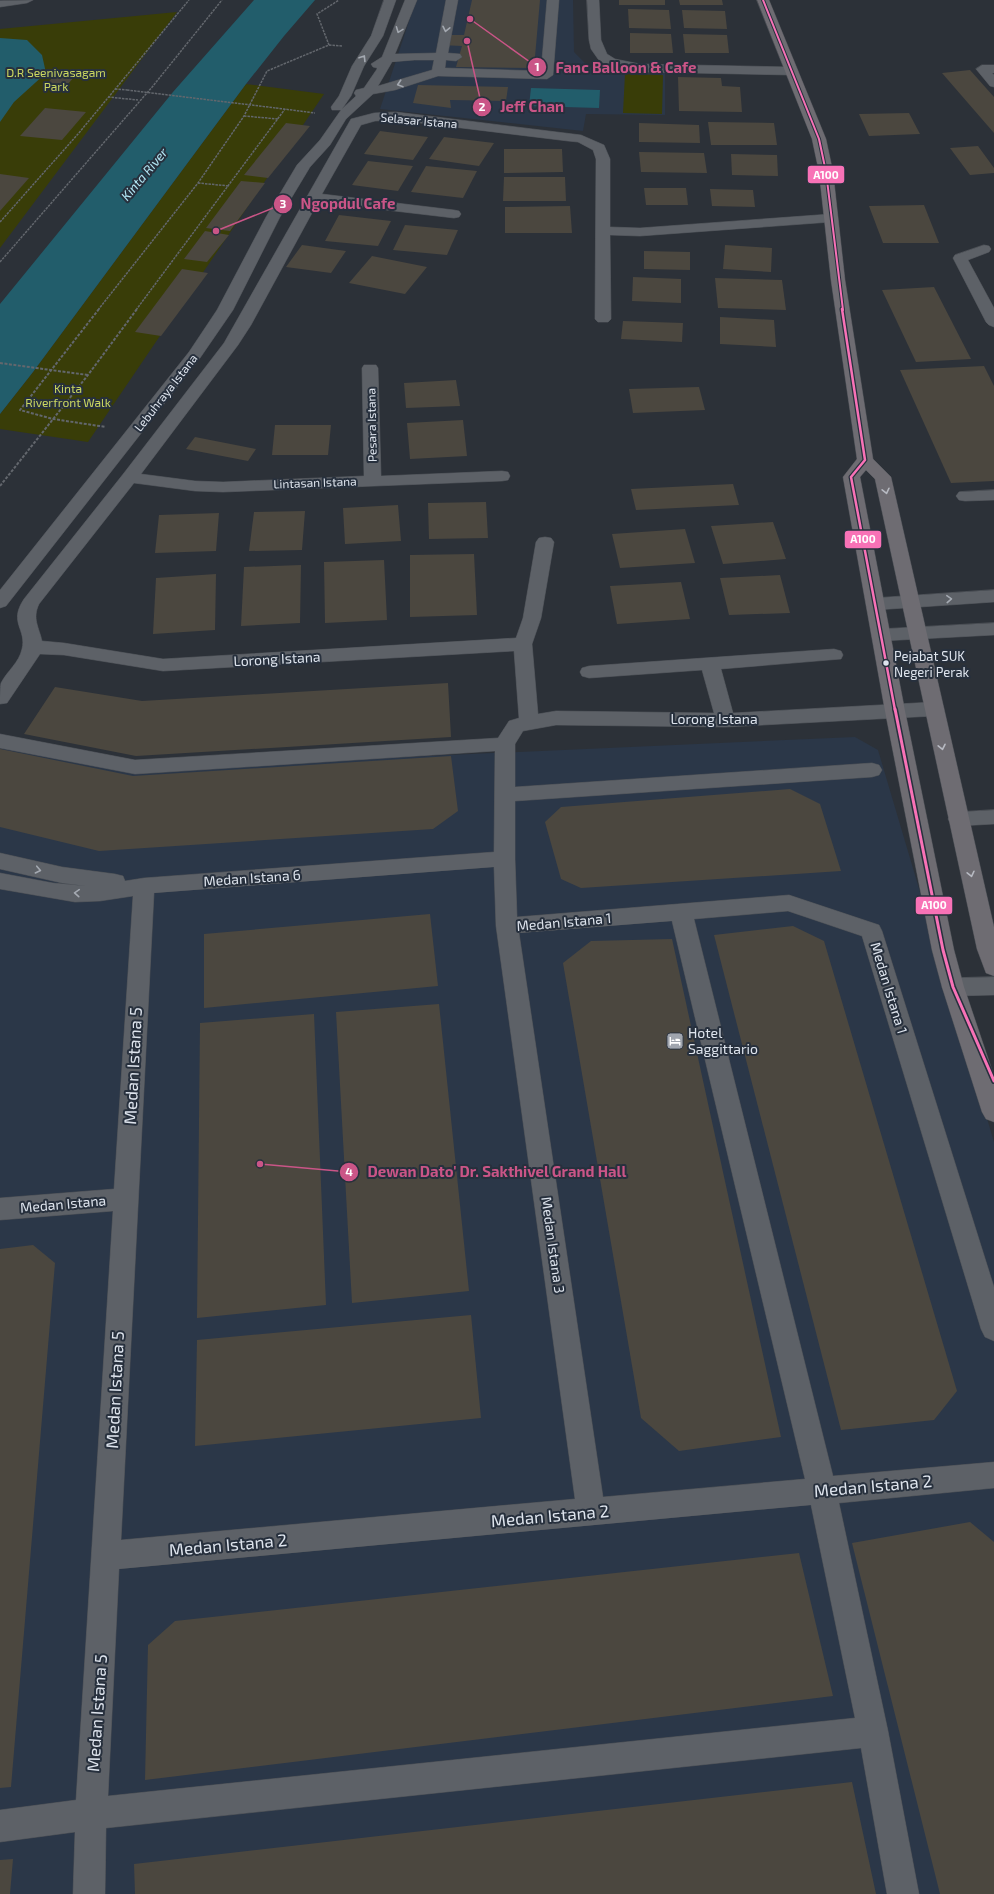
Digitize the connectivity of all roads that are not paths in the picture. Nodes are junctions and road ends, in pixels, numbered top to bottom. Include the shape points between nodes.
1 (27, 0) edge
2 (390, 0) edge
3 (452, 0) edge
4 (553, 0) edge
5 (593, 0) edge
6 (763, 0) edge
7 (413, 1) edge
8 (0, 4) edge
9 (440, 57) junction
10 (456, 58) dead end
11 (388, 59) junction
12 (994, 69) edge
13 (790, 71) junction
14 (437, 72) junction
15 (994, 82) edge
16 (368, 92) junction
17 (345, 96) junction
18 (304, 165) junction
19 (314, 197) junction
20 (454, 214) dead end
21 (831, 218) junction
22 (602, 231) junction
23 (984, 249) dead end
24 (603, 319) dead end
25 (994, 322) edge
26 (370, 368) dead end
27 (865, 460) junction
28 (502, 476) dead end
29 (130, 477) junction
30 (373, 481) junction
31 (994, 495) edge
32 (965, 496) dead end
33 (545, 542) dead end
34 (994, 596) edge
35 (910, 601) junction
36 (0, 602) edge
37 (875, 604) junction
38 (994, 629) edge
39 (918, 633) junction
40 (881, 635) junction
41 (523, 644) junction
42 (32, 648) junction
43 (834, 655) dead end
44 (710, 663) junction
45 (589, 672) dead end
46 (0, 698) edge
47 (934, 709) junction
48 (894, 711) junction
49 (724, 720) junction
50 (529, 722) junction
51 (0, 741) edge
52 (505, 744) junction
53 (872, 770) dead end
54 (504, 795) junction
55 (994, 817) edge
56 (958, 819) junction
57 (504, 859) junction
58 (0, 861) edge
59 (0, 881) edge
60 (144, 886) junction
61 (680, 912) junction
62 (507, 926) junction
63 (994, 967) edge
64 (994, 986) edge
65 (953, 987) junction
66 (994, 1081) edge
67 (994, 1112) edge
68 (125, 1199) junction
69 (0, 1210) edge
70 (994, 1330) edge
71 (994, 1475) edge
72 (822, 1490) junction
73 (591, 1512) junction
74 (107, 1556) junction
75 (873, 1730) junction
76 (90, 1814) junction
77 (0, 1826) edge
78 (89, 1894) edge
79 (903, 1894) edge

1 - 8 street
17 -> 2 street, Lebuhraya Istana via 358,66 377,36
3 -> 9 street
4 - 14 street via 547,75
5 - 13 street via 596,49 610,63 640,68
6 - 13 main road
7 -> 11 street, Lebuhraya Istana
9 - 10 street
9 - 11 street
9 - 14 street
11 - 16 street, Lebuhraya Istana
11 - 17 street via 371,67
12 - 15 street via 982,69
13 - 21 main road via 819,139
14 -> 16 street
16 - 17 street
16 - 18 street, Lebuhraya Istana via 341,117 325,142
17 - 18 street, Lebuhraya Istana via 312,143
18 - 36 street, Lebuhraya Istana via 273,217 225,310 195,354
19 - 20 street
19 - 22 street, Selasar Istana via 356,122 374,117 396,116 568,137 592,143 599,148 603,158
19 - 29 street, Selasar Istana via 243,325
21 - 22 street via 640,232
21 - 27 main road
22 - 24 street
23 - 25 street via 960,258
26 - 30 street, Pesara Istana
27 -> 35 main road via 883,477
27 - 37 main road via 851,477
28 - 30 street, Lintasan Istana
29 - 30 street, Lintasan Istana via 196,486
29 - 42 street, Selasar Istana via 30,603 25,613 25,622
31 - 32 street
33 - 41 street via 532,618
35 -> 34 street
35 - 37 street
35 - 39 main road
37 - 40 main road
38 - 39 street
39 - 40 street
39 - 47 main road
40 - 48 main road
41 - 42 street, Lorong Istana via 163,665 64,649
41 - 50 street
42 - 46 street via 28,658
43 - 44 street
44 - 45 street
44 - 49 street
47 - 48 street, Lorong Istana
47 -> 56 main road
48 - 49 street, Lorong Istana
48 - 65 main road via 943,950
49 - 50 street, Lorong Istana via 556,718
50 - 52 street, Lorong Istana via 516,726
51 - 52 street via 135,768
52 - 54 street, Medan Istana 3
53 - 54 street
54 - 57 street, Medan Istana 3
55 - 56 street
56 -> 63 main road
57 - 60 street, Medan Istana 6
57 - 62 street, Medan Istana 3
58 -> 60 street via 62,875
60 -> 59 street, Medan Istana 6 via 86,894 58,892
60 - 68 street, Medan Istana 5
61 - 62 street, Medan Istana 1
61 - 70 street, Medan Istana 1 via 789,903 871,931
61 - 72 street
62 - 73 street, Medan Istana 3
64 - 65 street
65 - 66 main road
65 - 67 main road
68 - 69 street, Medan Istana
68 - 74 street, Medan Istana 5
71 - 72 street, Medan Istana 2
72 - 73 street, Medan Istana 2
72 - 75 street
73 - 74 street, Medan Istana 2
74 - 76 street, Medan Istana 5
75 - 76 street
75 - 79 street
76 - 77 street
76 - 78 street, Medan Istana 5

